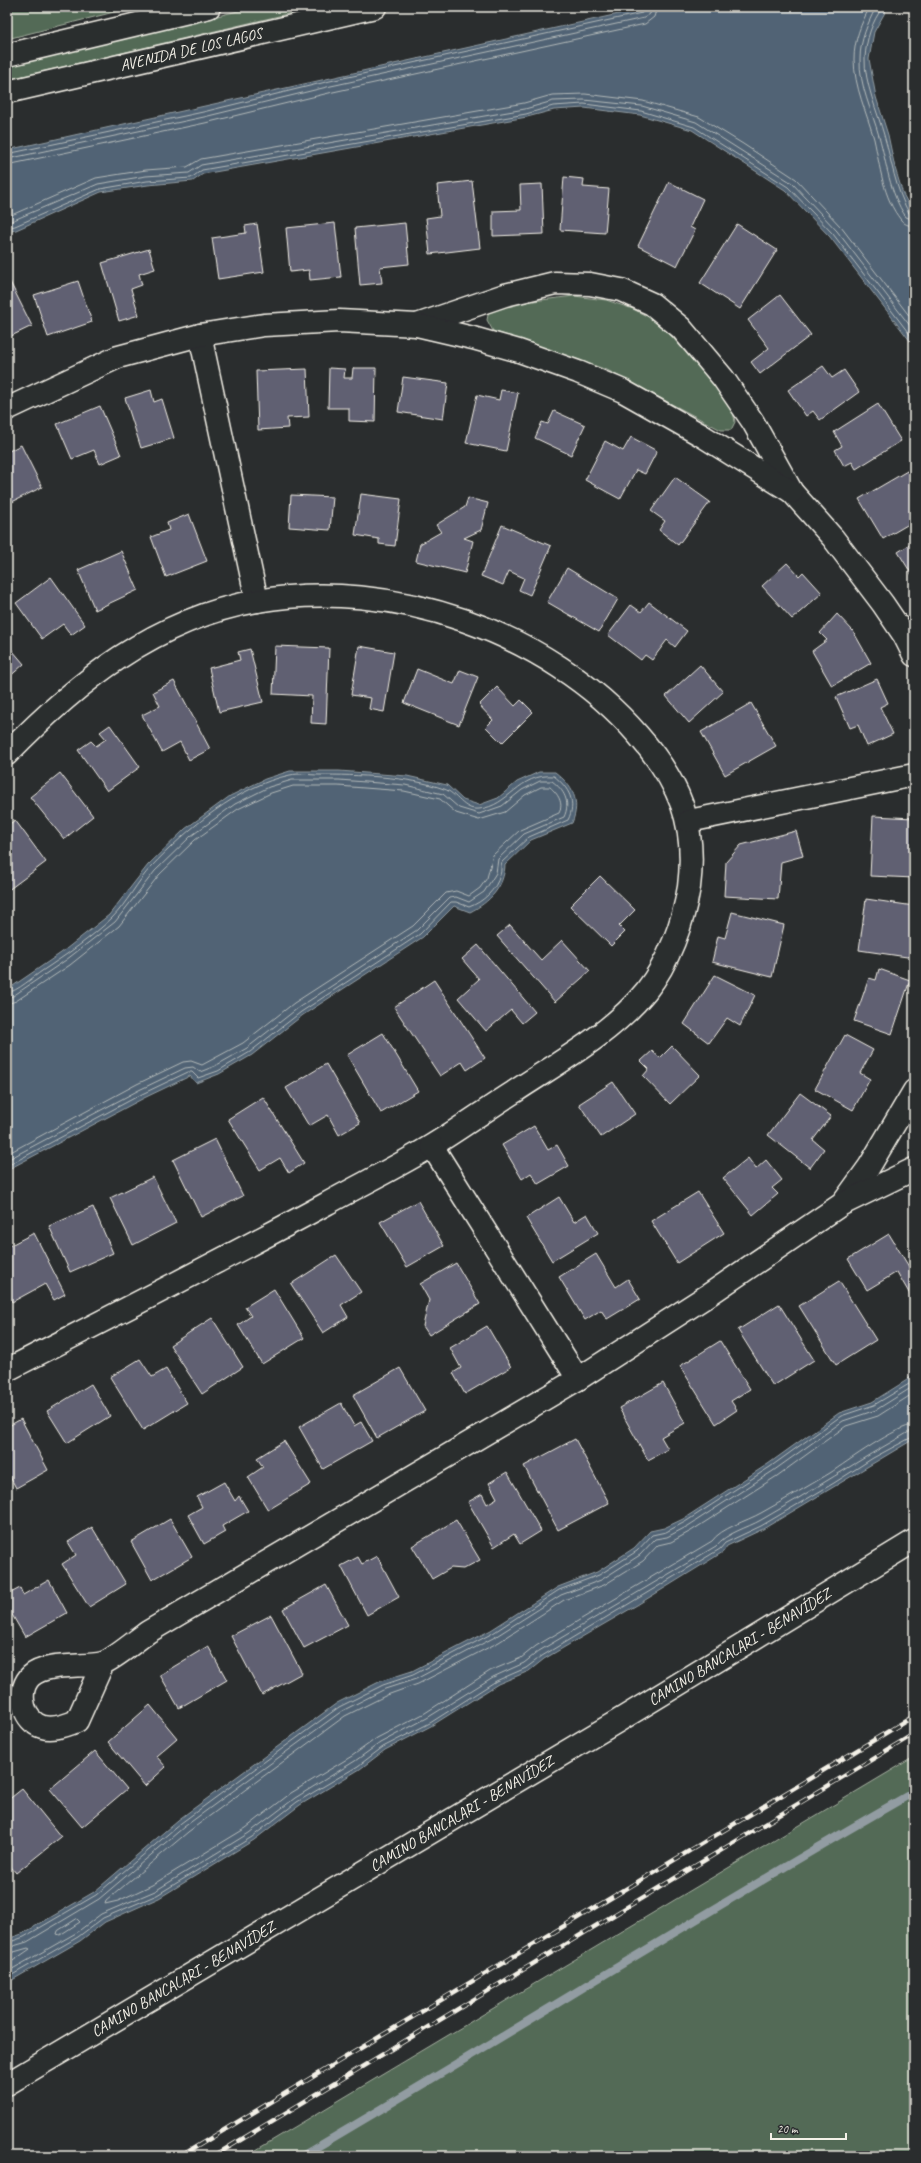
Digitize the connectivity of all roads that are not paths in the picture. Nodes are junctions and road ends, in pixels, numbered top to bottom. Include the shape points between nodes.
1 (209, 7) edge
2 (375, 7) edge
3 (7, 55) edge
4 (7, 92) edge
5 (417, 325) junction
6 (200, 335) junction
7 (7, 409) edge
8 (792, 492) junction
9 (257, 601) junction
10 (914, 655) edge
11 (7, 754) edge
12 (914, 775) edge
13 (689, 821) junction
14 (914, 1091) edge
15 (432, 1146) junction
16 (914, 1169) edge
17 (842, 1204) junction
18 (7, 1370) edge
19 (578, 1379) junction
20 (914, 1541) edge
21 (103, 1663) dead end
22 (7, 2084) edge

1 - 3 street
2 - 4 street, AVENIDA DE LOS LAGOS
5 - 6 street via 339,321 264,325
5 - 8 street via 519,351 623,391 701,435
5 - 8 street via 505,295 555,283 590,284 620,290 652,304 681,328 723,378 753,422
6 - 7 street via 118,357
6 - 9 street
8 - 10 street via 832,538 878,598
9 - 11 street via 209,614 165,631 127,652 91,676
9 - 13 street via 303,597 376,600 429,610 477,624 535,651 595,692 624,719 652,751 673,783
12 - 13 street
13 - 15 street via 692,862 686,904 669,956 647,989 623,1015 583,1046
14 - 17 street via 869,1167
15 - 18 street via 267,1236
15 - 19 street
16 - 17 street
17 - 19 street via 707,1296
19 - 21 street via 148,1632
20 - 22 street, CAMINO BANCALARI - BENAVÍDEZ via 618,1721

